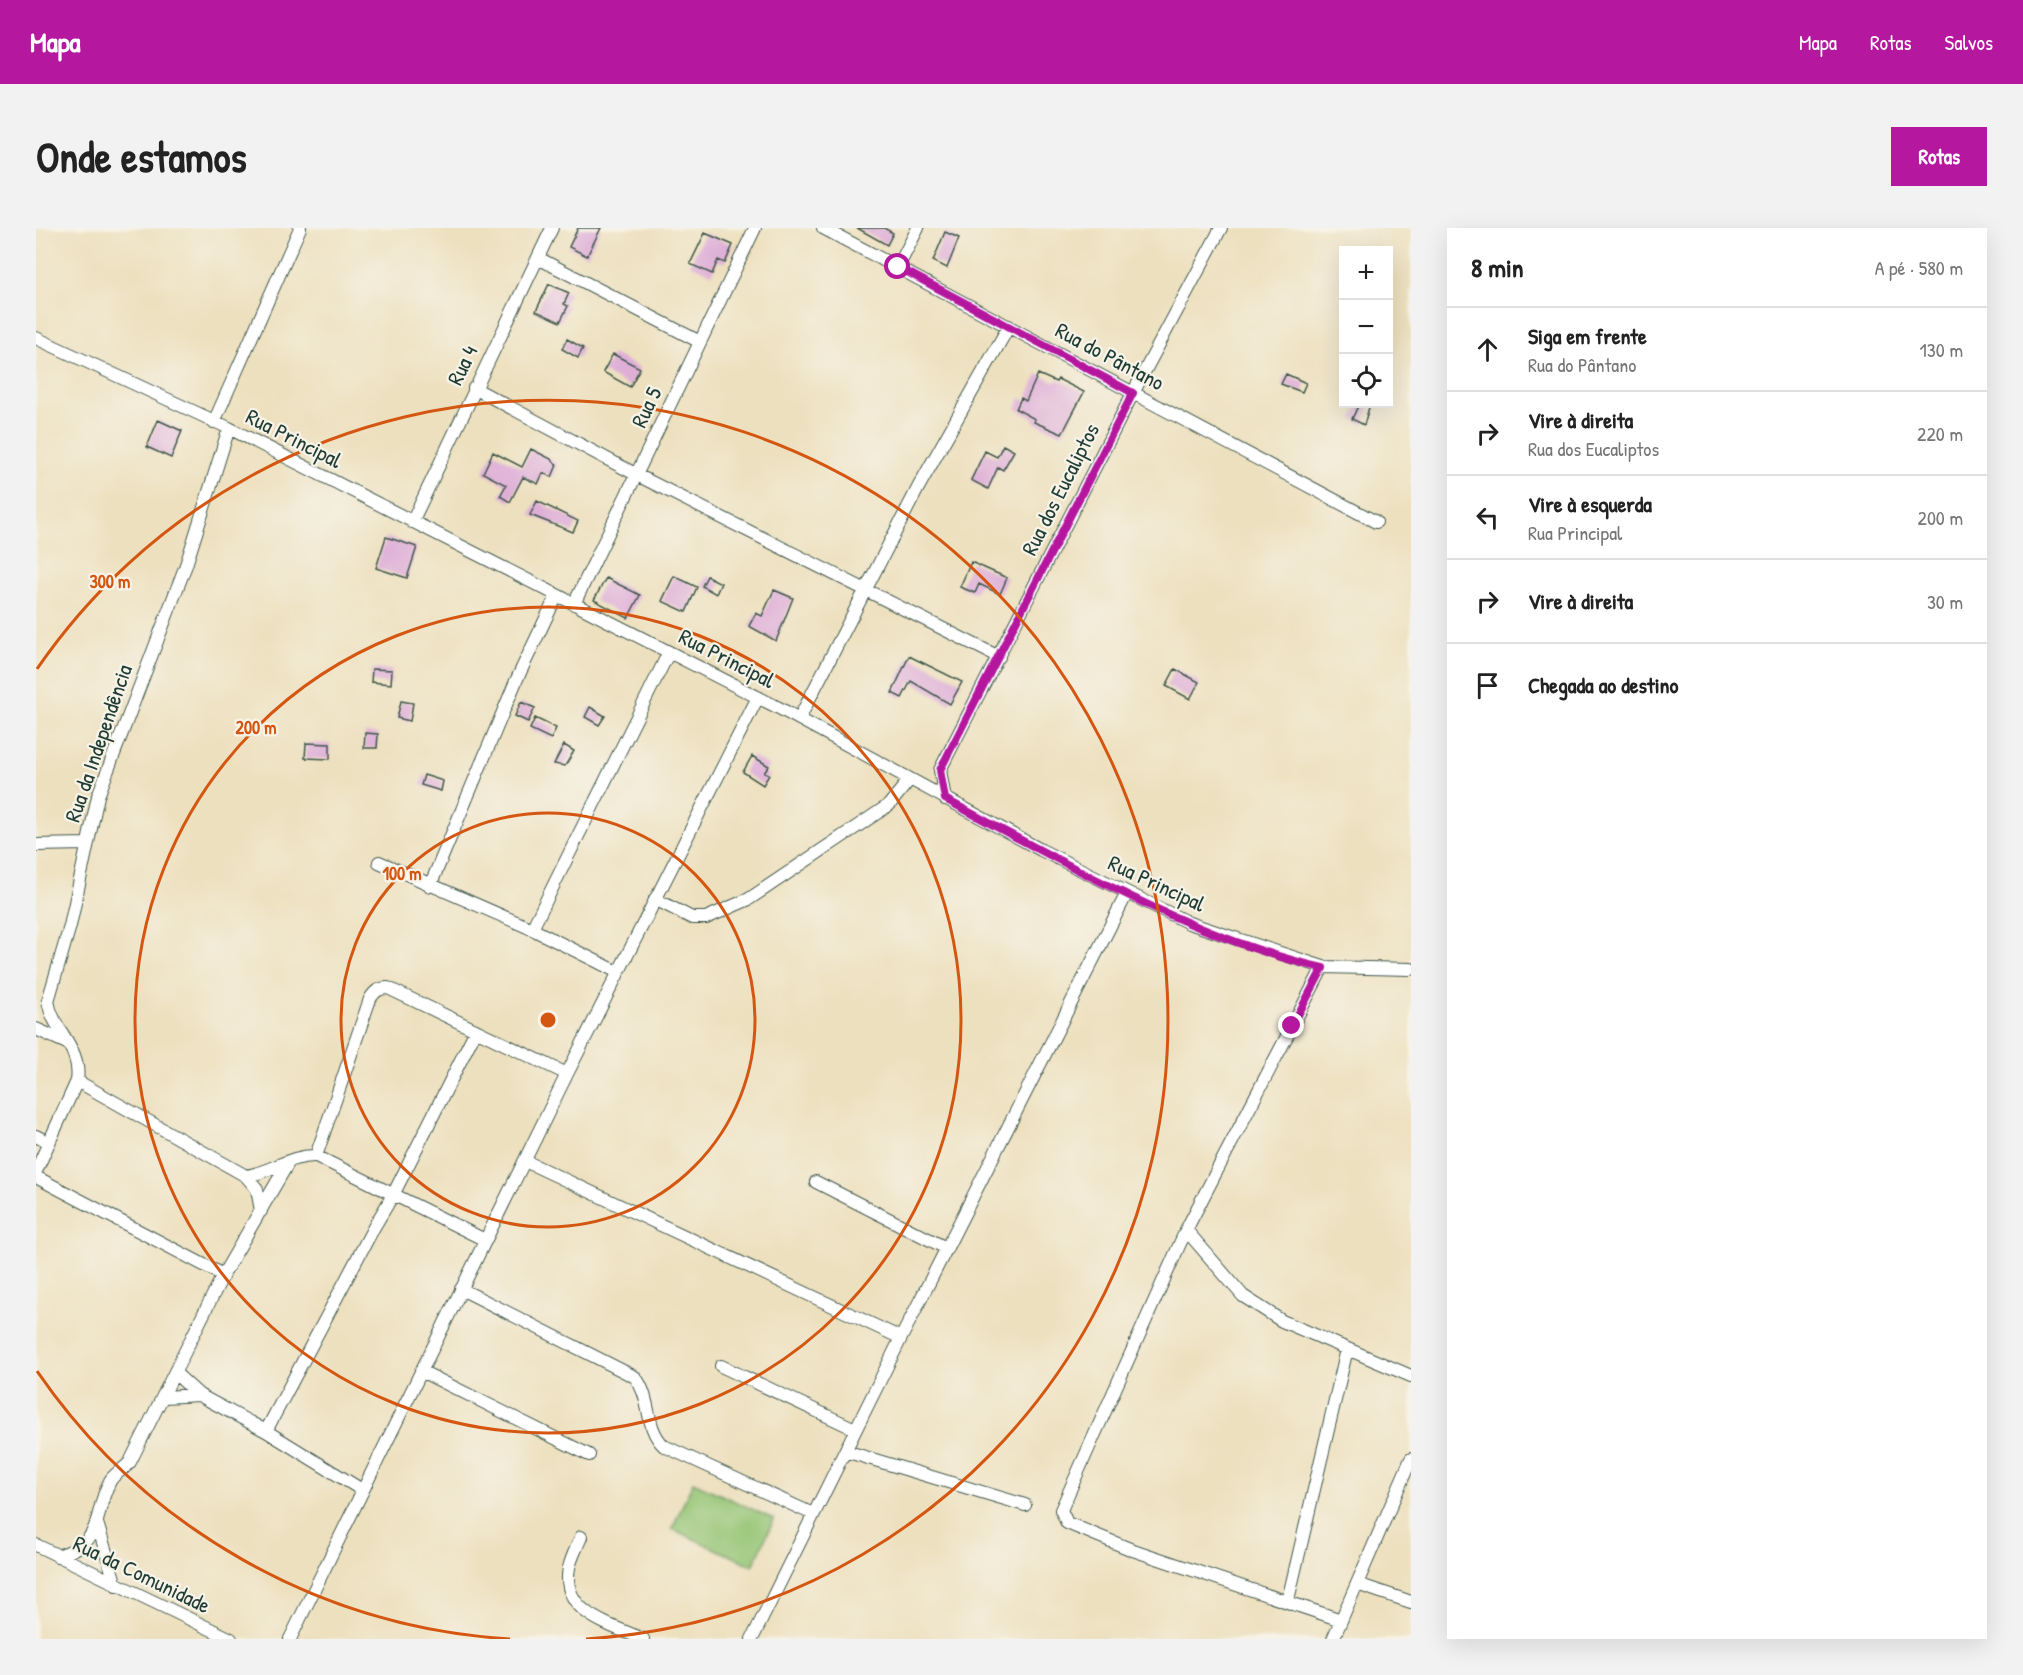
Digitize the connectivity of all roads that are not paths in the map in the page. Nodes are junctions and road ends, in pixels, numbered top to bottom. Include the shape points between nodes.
1 (299, 228) edge
2 (552, 228) edge
3 (755, 228) edge
4 (823, 228) edge
5 (918, 228) edge
6 (1221, 228) edge
7 (538, 258) junction
8 (898, 267) junction
9 (1009, 326) junction
10 (36, 338) edge
11 (700, 342) junction
12 (474, 388) junction
13 (1133, 393) junction
14 (214, 422) junction
15 (229, 428) junction
16 (637, 475) junction
17 (412, 522) junction
18 (1376, 522) dead end
19 (866, 590) junction
20 (557, 595) junction
21 (574, 604) junction
22 (669, 652) junction
23 (999, 657) junction
24 (758, 697) junction
25 (799, 719) junction
26 (940, 770) junction
27 (914, 782) junction
28 (945, 799) junction
29 (87, 844) junction
30 (36, 845) edge
31 (380, 862) dead end
32 (430, 886) junction
33 (1127, 893) junction
34 (655, 899) junction
35 (532, 929) junction
36 (1323, 968) junction
37 (1411, 969) edge
38 (618, 972) junction
39 (36, 1029) edge
40 (476, 1030) junction
41 (67, 1043) junction
42 (567, 1074) junction
43 (77, 1081) junction
44 (36, 1136) edge
45 (50, 1143) junction
46 (316, 1156) junction
47 (525, 1161) junction
48 (288, 1162) junction
49 (36, 1172) edge
50 (246, 1176) junction
51 (36, 1177) edge
52 (816, 1182) dead end
53 (393, 1195) junction
54 (261, 1211) junction
55 (1186, 1230) junction
56 (485, 1240) junction
57 (946, 1248) junction
58 (223, 1275) junction
59 (461, 1289) junction
60 (900, 1338) junction
61 (1347, 1349) junction
62 (721, 1366) dead end
63 (421, 1371) junction
64 (176, 1374) junction
65 (1411, 1376) edge
66 (199, 1395) junction
67 (164, 1397) junction
68 (855, 1430) junction
69 (266, 1431) junction
70 (845, 1451) junction
71 (589, 1455) dead end
72 (1411, 1459) edge
73 (362, 1490) junction
74 (1025, 1505) dead end
75 (813, 1514) junction
76 (97, 1523) junction
77 (580, 1537) dead end
78 (36, 1545) edge
79 (57, 1556) junction
80 (1357, 1584) junction
81 (116, 1585) junction
82 (1288, 1600) junction
83 (1411, 1602) edge
84 (1341, 1620) junction
85 (231, 1639) edge
86 (290, 1639) edge
87 (643, 1639) edge
88 (752, 1639) edge
89 (1333, 1639) edge

1 - 14 street
2 - 7 street, Rua 4
3 - 11 street, Rua 5
4 - 8 street, Rua do Pântano
5 - 8 street
6 - 13 street, Rua dos Eucaliptos
7 - 11 street
7 - 12 street, Rua 4
8 - 9 street, Rua do Pântano
9 - 13 street, Rua do Pântano
9 - 19 street
10 - 14 street, Rua Principal
11 - 16 street, Rua 5
12 - 16 street
12 - 17 street, Rua 4
13 - 18 street, Rua do Pântano
13 - 23 street, Rua dos Eucaliptos
14 - 15 street, Rua Principal
15 - 17 street, Rua Principal
15 - 29 street, Rua da Independência via 186,565 98,796
16 - 19 street
16 - 21 street, Rua 5
17 - 20 street, Rua Principal
19 - 23 street
19 - 25 street
20 - 21 street, Rua Principal
20 - 32 street via 516,681
21 - 22 street, Rua Principal
22 - 24 street, Rua Principal
22 - 35 street
23 - 26 street, Rua dos Eucaliptos
24 - 25 street, Rua Principal
24 - 34 street
25 - 27 street, Rua Principal
26 - 27 street
26 - 28 street
27 - 28 street, Rua Principal
27 - 34 street via 873,817 749,899 722,912 692,918
28 - 33 street, Rua Principal
29 - 30 street
29 - 41 street, Rua da Independência via 70,926 48,1001
31 - 32 street
32 - 35 street
33 - 36 street, Rua Principal via 1190,923
33 - 57 street
34 - 38 street
35 - 38 street
36 - 37 street, Rua Principal
36 - 55 street
38 - 42 street
39 - 41 street
40 - 42 street
40 - 46 street via 388,988 375,991
40 - 53 street
41 - 43 street, Rua da Independência via 79,1067
42 - 47 street
43 - 45 street
43 - 50 street
44 - 45 street
45 - 49 street
46 - 48 street via 298,1156
46 - 53 street
47 - 56 street
47 - 60 street
48 - 50 street
48 - 54 street
50 - 54 street via 257,1189
51 - 58 street
52 - 57 street
53 - 56 street
53 - 69 street
54 - 58 street
55 - 61 street via 1243,1296 1282,1321
55 - 82 street via 1061,1510 1067,1523 1130,1549
56 - 59 street
57 - 60 street
58 - 64 street
59 - 63 street
59 - 75 street via 634,1377 645,1394 651,1429 664,1446
60 - 68 street
61 - 65 street
61 - 82 street
62 - 68 street
63 - 71 street
63 - 73 street
64 - 66 street
64 - 67 street
66 - 67 street
66 - 69 street
67 - 76 street via 130,1462 110,1480
68 - 70 street
69 - 73 street
70 - 74 street
70 - 75 street
72 - 80 street
73 - 86 street
75 - 88 street
76 - 79 street via 81,1548
76 - 81 street
77 - 87 street via 568,1569 569,1589 575,1603 584,1612
78 - 79 street, Rua da Comunidade
79 - 81 street, Rua da Comunidade
80 - 83 street
80 - 84 street
81 - 85 street, Rua da Comunidade
82 - 84 street
84 - 89 street

